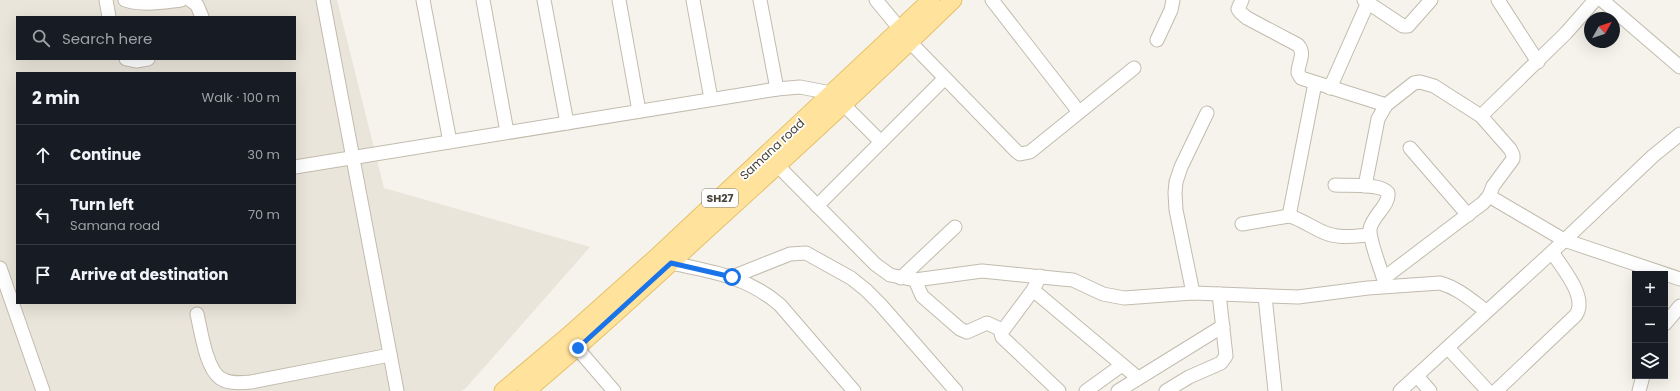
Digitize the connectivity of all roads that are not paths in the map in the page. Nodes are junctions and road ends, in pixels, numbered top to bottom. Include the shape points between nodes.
1 (106, 0) edge
2 (125, 0) edge
3 (181, 0) edge
4 (190, 0) edge
5 (323, 0) edge
6 (423, 0) edge
7 (483, 0) edge
8 (544, 0) edge
9 (619, 0) edge
10 (693, 0) edge
11 (760, 0) edge
12 (876, 0) edge
13 (931, 0) edge
14 (953, 0) edge
15 (992, 0) edge
16 (1173, 0) edge
17 (1242, 0) edge
18 (1431, 0) edge
19 (1498, 0) edge
20 (1595, 0) edge
21 (1602, 0) edge
22 (1366, 1) edge
23 (109, 16) edge
24 (202, 16) edge
25 (1408, 26) junction
26 (1421, 31) dead end
27 (905, 35) junction
28 (1157, 40) dead end
29 (131, 60) edge
30 (142, 60) edge
31 (1538, 62) junction
32 (1680, 67) edge
33 (1134, 68) dead end
34 (945, 78) junction
35 (1315, 83) junction
36 (1330, 88) junction
37 (777, 89) junction
38 (837, 98) junction
39 (711, 99) junction
40 (1386, 105) junction
41 (639, 111) junction
42 (1079, 112) junction
43 (1208, 113) dead end
44 (1481, 116) junction
45 (566, 123) junction
46 (507, 132) junction
47 (1680, 134) edge
48 (450, 142) junction
49 (880, 142) junction
50 (1410, 148) dead end
51 (353, 158) junction
52 (778, 165) junction
53 (296, 167) edge
54 (1335, 185) dead end
55 (1365, 186) junction
56 (1489, 196) junction
57 (817, 206) junction
58 (1468, 215) junction
59 (1289, 216) junction
60 (1242, 224) dead end
61 (955, 227) dead end
62 (1370, 235) junction
63 (1564, 240) junction
64 (1552, 252) junction
65 (671, 263) junction
66 (0, 268) edge
67 (1040, 276) junction
68 (732, 277) junction
69 (902, 278) junction
70 (1680, 279) edge
71 (915, 280) junction
72 (1385, 282) junction
73 (1033, 290) junction
74 (1193, 293) junction
75 (1219, 294) junction
76 (1265, 296) junction
77 (1680, 306) edge
78 (1486, 311) junction
79 (197, 314) dead end
80 (1668, 320) edge
81 (1222, 326) junction
82 (1002, 330) junction
83 (572, 343) junction
84 (1448, 348) junction
85 (390, 355) junction
86 (1122, 365) junction
87 (1417, 376) junction
88 (1138, 378) junction
89 (1642, 379) edge
90 (43, 391) edge
91 (397, 391) edge
92 (503, 391) edge
93 (526, 391) edge
94 (614, 391) edge
95 (854, 391) edge
96 (956, 391) edge
97 (1059, 391) edge
98 (1086, 391) edge
99 (1118, 391) edge
100 (1166, 391) edge
101 (1275, 391) edge
102 (1400, 391) edge
103 (1430, 391) edge
104 (1488, 391) edge
105 (1496, 391) edge
106 (1639, 391) edge

1 - 23 street
2 - 3 street via 133,3
4 - 24 street via 197,5
5 - 51 street
6 - 48 street
7 - 46 street
8 - 45 street
9 - 41 street
10 - 39 street
11 - 37 street
12 - 27 street
13 - 27 main road, Samana road / SH27
14 - 27 main road, Samana road / SH27
15 - 42 street
16 - 28 street
17 - 35 street via 1238,9 1247,18 1298,45 1302,56 1298,69 1299,76
18 - 25 street
19 - 31 street
20 - 31 street
21 - 32 street
22 - 25 street via 1403,26
22 - 36 street
25 - 26 street
27 - 34 street
27 - 38 main road, Samana road / SH27
29 - 30 street
31 - 44 street
33 - 42 street
34 - 42 street via 1020,154 1030,152
34 - 49 street
35 - 36 street
35 - 59 street
36 - 40 street
37 - 38 street via 800,87
37 - 39 street
38 - 49 street
38 - 52 main road, Samana road / SH27
38 - 83 main road, Samana road / SH27 via 659,255
39 - 41 street
40 - 44 street via 1409,86 1420,82 1434,86
40 - 55 street via 1378,119
41 - 45 street
43 - 74 street via 1176,182 1176,210
44 - 56 street via 1513,155 1513,159 1493,186
45 - 46 street
46 - 48 street
47 - 63 street
48 - 51 street
49 - 57 street
50 - 58 street
51 - 53 street
51 - 85 street
52 - 57 street
52 - 65 main road, Samana road / SH27
54 - 55 street
55 - 62 street via 1386,190 1389,197 1372,222
56 - 58 street
56 - 63 street
57 - 69 street via 874,264 890,275
58 - 72 street
59 - 60 street
59 - 62 street via 1332,235
61 - 69 street
62 - 72 street
63 - 64 street
63 - 70 street
64 - 78 street
64 - 105 street via 1572,282 1579,298 1579,310
65 - 68 street
65 - 83 main road, Samana road / SH27
66 - 90 street
67 - 71 street via 982,271
67 - 73 street
67 - 74 street via 1073,280 1103,294 1124,298
68 - 95 street via 758,288 780,305
68 - 96 street via 790,254 806,254 851,278 866,290
69 - 71 street
71 - 82 street via 922,296 960,330 967,332 988,322
72 - 76 street via 1298,297
72 - 78 street via 1440,283 1451,286
73 - 82 street
73 - 86 street
74 - 75 street
75 - 76 street
75 - 81 street
76 - 101 street
77 - 80 street
78 - 84 street
79 - 85 street via 208,358 214,371 229,382 251,382
81 - 88 street
81 - 100 street via 1226,356 1221,363 1189,377
82 - 97 street via 1002,337
83 - 92 main road, Samana road / SH27
83 - 93 main road, Samana road / SH27
83 - 94 street
84 - 87 street
84 - 104 street
85 - 91 street
86 - 88 street
86 - 98 street
87 - 102 street
87 - 103 street
88 - 99 street
89 - 106 street

